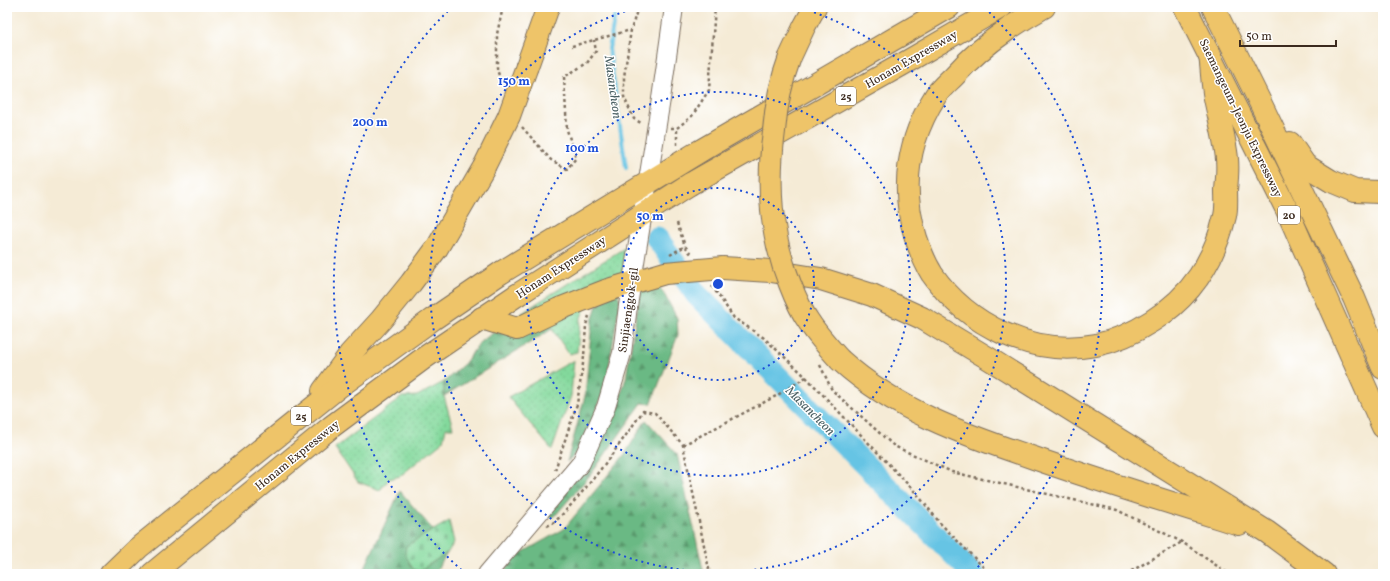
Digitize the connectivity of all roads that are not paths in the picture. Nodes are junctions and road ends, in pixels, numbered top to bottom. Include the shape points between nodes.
1 (548, 7) edge
2 (674, 7) edge
3 (815, 7) edge
4 (936, 7) edge
5 (949, 7) edge
6 (1001, 7) edge
7 (1044, 7) edge
8 (1185, 7) edge
9 (1213, 7) edge
10 (1006, 30) junction
11 (879, 48) junction
12 (1210, 55) junction
13 (852, 93) junction
14 (1259, 100) junction
15 (1383, 191) edge
16 (482, 318) junction
17 (1383, 368) edge
18 (307, 412) junction
19 (1383, 427) edge
20 (1268, 532) junction
21 (111, 574) edge
22 (152, 574) edge
23 (487, 574) edge
24 (1324, 574) edge

1 - 18 highway, bridge via 509,116 484,167 437,248 381,320 350,354
2 - 23 street, Sinjiaenggok-gil, bridge via 622,353 606,407 580,463
3 - 20 highway, bridge via 790,57 781,84 770,176 771,207 783,265 796,300 808,322 823,341 853,372 875,388 907,407 973,438 1090,478
4 - 11 highway
5 - 11 highway, Honam Expressway / 25
6 - 13 highway, Honam Expressway / 25
7 - 10 highway
8 - 12 highway, Saemangeum-Jeonju Expressway / 20
9 - 14 highway, Saemangeum-Jeonju Expressway / 20
10 - 12 highway via 964,65 937,93 923,117 908,166 909,208 920,250 931,272 950,297 1000,333 1052,347 1096,345 1138,330 1160,317 1180,300 1198,280 1213,254 1226,214 1227,159 1214,96
10 - 13 highway
11 - 18 highway, Honam Expressway / 25, bridge via 700,151 502,272 433,319
12 - 19 highway, Saemangeum-Jeonju Expressway / 20 via 1286,208
13 - 16 highway, Honam Expressway / 25, bridge via 690,184
14 - 15 highway via 1305,164 1331,181 1355,191
14 - 17 highway, Saemangeum-Jeonju Expressway / 20 via 1354,298
16 - 20 highway, bridge via 517,330 559,309 608,290 665,273 717,276 771,271 821,279 872,295 922,318
16 - 22 highway, Honam Expressway / 25 via 330,427
18 - 21 highway, Honam Expressway / 25 via 138,548
20 - 24 highway

